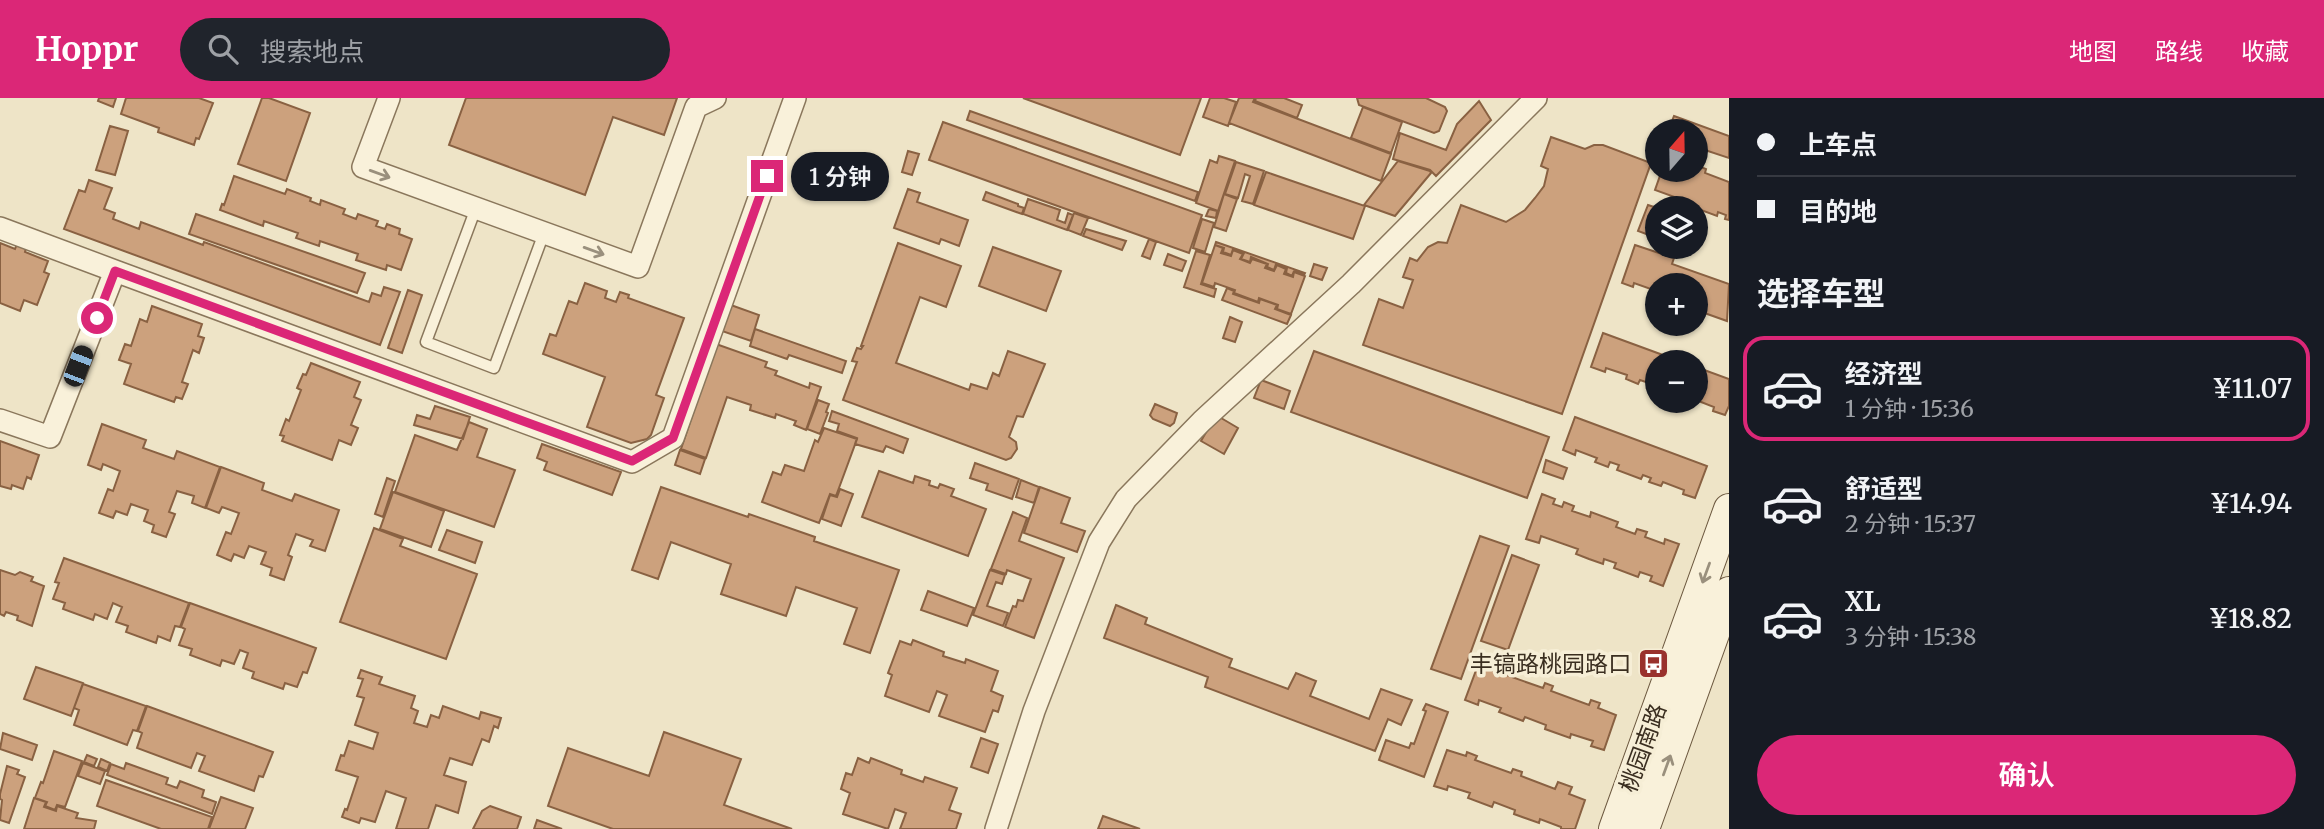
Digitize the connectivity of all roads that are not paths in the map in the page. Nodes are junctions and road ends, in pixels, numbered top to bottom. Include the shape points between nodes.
1 (388, 98) edge
2 (715, 98) edge
3 (795, 98) edge
4 (1536, 98) edge
5 (476, 208) junction
6 (0, 228) edge
7 (544, 233) junction
8 (115, 271) junction
9 (0, 420) edge
10 (1729, 509) edge
11 (1729, 592) edge
12 (996, 829) edge
13 (1614, 829) edge
14 (1644, 829) edge

1 -> 5 street via 363,167
7 -> 2 street via 638,267 696,107
3 - 8 street via 673,438 632,461
4 - 12 street via 1351,284 1202,421 1126,499 1099,542 1034,711
5 - 7 street
5 - 7 lane via 426,342 494,368
6 - 8 street
8 - 9 street via 50,437
10 -> 13 main road, 桃园南路
14 -> 11 main road, 桃园南路

